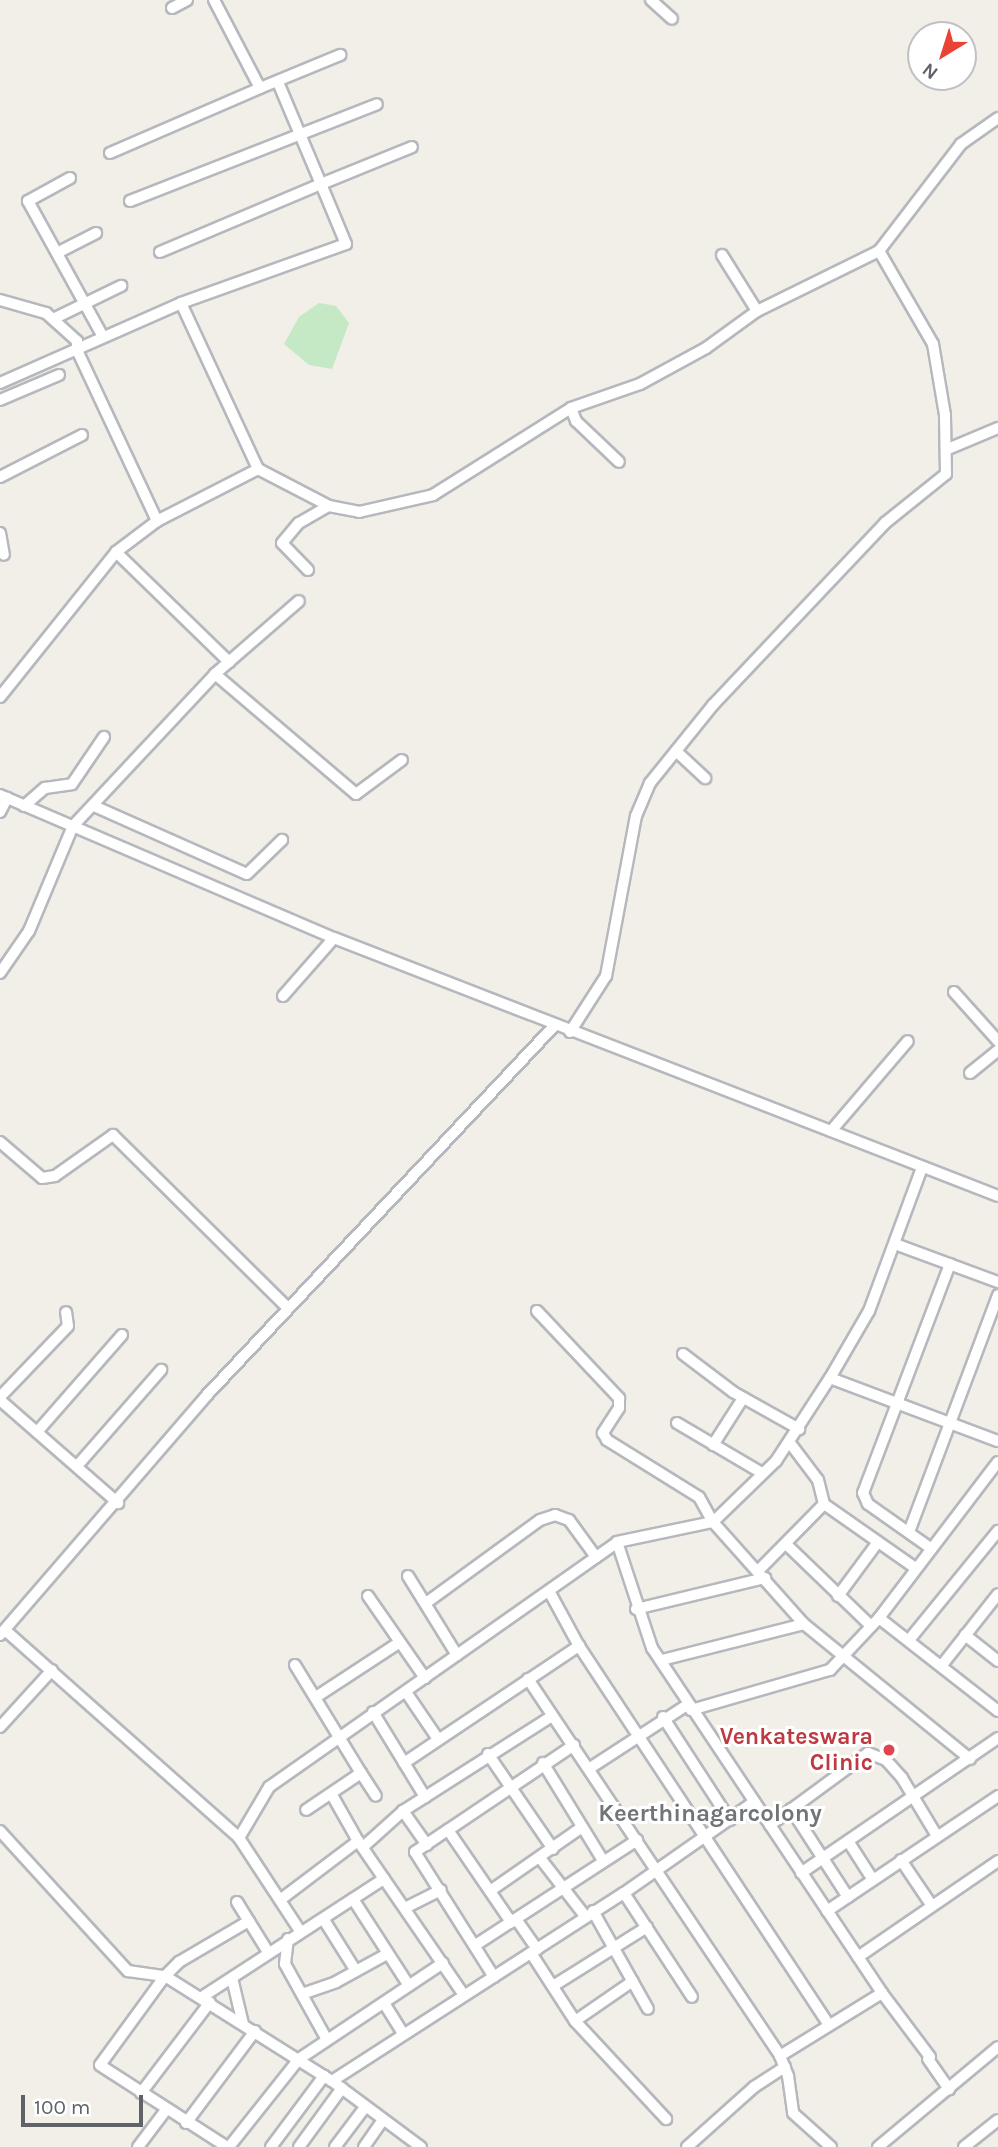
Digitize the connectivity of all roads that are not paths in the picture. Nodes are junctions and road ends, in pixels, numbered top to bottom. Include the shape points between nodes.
1 (187, 0) edge
2 (214, 0) edge
3 (651, 0) edge
4 (172, 8) dead end
5 (672, 19) dead end
6 (340, 55) dead end
7 (278, 82) junction
8 (260, 88) junction
9 (377, 104) dead end
10 (998, 118) edge
11 (298, 134) junction
12 (412, 146) dead end
13 (110, 153) dead end
14 (71, 178) dead end
15 (321, 184) junction
16 (130, 201) dead end
17 (96, 233) dead end
18 (879, 251) junction
19 (160, 252) dead end
20 (57, 253) junction
21 (722, 255) dead end
22 (121, 286) dead end
23 (0, 300) edge
24 (181, 303) junction
25 (85, 305) junction
26 (758, 311) junction
27 (54, 319) junction
28 (103, 337) junction
29 (77, 350) junction
30 (59, 374) dead end
31 (0, 383) edge
32 (0, 400) edge
33 (571, 408) junction
34 (998, 428) edge
35 (82, 435) dead end
36 (948, 449) junction
37 (619, 462) dead end
38 (258, 469) junction
39 (0, 477) edge
40 (329, 506) junction
41 (157, 521) junction
42 (0, 533) edge
43 (116, 552) junction
44 (4, 555) dead end
45 (308, 570) dead end
46 (299, 601) dead end
47 (229, 662) junction
48 (215, 674) junction
49 (0, 697) edge
50 (104, 737) dead end
51 (676, 751) junction
52 (402, 760) dead end
53 (705, 778) dead end
54 (3, 796) edge
55 (24, 806) junction
56 (94, 806) junction
57 (0, 812) edge
58 (73, 826) junction
59 (282, 840) dead end
60 (334, 938) junction
61 (0, 972) edge
62 (954, 992) dead end
63 (283, 996) dead end
64 (554, 1026) junction
65 (569, 1032) junction
66 (908, 1041) dead end
67 (998, 1041) edge
68 (998, 1050) edge
69 (970, 1073) dead end
70 (831, 1131) junction
71 (0, 1142) edge
72 (922, 1168) junction
73 (998, 1196) edge
74 (895, 1244) junction
75 (950, 1264) junction
76 (998, 1282) edge
77 (998, 1295) edge
78 (287, 1307) junction
79 (537, 1311) dead end
80 (66, 1312) dead end
81 (122, 1335) dead end
82 (683, 1354) dead end
83 (161, 1370) dead end
84 (830, 1378) junction
85 (0, 1398) edge
86 (743, 1398) junction
87 (896, 1403) junction
88 (950, 1422) junction
89 (677, 1423) dead end
90 (799, 1429) junction
91 (37, 1432) junction
92 (998, 1441) edge
93 (790, 1443) junction
94 (713, 1445) junction
95 (998, 1462) edge
96 (77, 1466) junction
97 (762, 1473) junction
98 (118, 1503) junction
99 (824, 1504) junction
100 (713, 1522) junction
101 (998, 1531) edge
102 (909, 1532) junction
103 (617, 1542) junction
104 (878, 1542) junction
105 (786, 1544) junction
106 (929, 1547) junction
107 (596, 1557) junction
108 (914, 1567) junction
109 (761, 1575) junction
110 (408, 1576) dead end
111 (549, 1591) junction
112 (368, 1596) dead end
113 (838, 1596) junction
114 (996, 1602) edge
115 (426, 1603) junction
116 (636, 1609) junction
117 (879, 1618) junction
118 (804, 1624) junction
119 (871, 1626) junction
120 (2, 1632) edge
121 (965, 1635) junction
122 (909, 1640) junction
123 (400, 1642) junction
124 (579, 1646) junction
125 (457, 1655) junction
126 (840, 1657) junction
127 (662, 1660) junction
128 (998, 1661) edge
129 (295, 1665) dead end
130 (942, 1665) junction
131 (52, 1670) junction
132 (425, 1678) junction
133 (528, 1679) junction
134 (406, 1692) junction
135 (316, 1697) junction
136 (689, 1707) junction
137 (998, 1710) edge
138 (373, 1712) junction
139 (552, 1716) junction
140 (663, 1717) junction
141 (0, 1727) edge
142 (639, 1733) junction
143 (338, 1735) junction
144 (998, 1738) edge
145 (438, 1739) junction
146 (574, 1745) junction
147 (488, 1754) junction
148 (970, 1759) junction
149 (404, 1763) junction
150 (543, 1763) junction
151 (590, 1768) junction
152 (361, 1773) junction
153 (508, 1786) junction
154 (913, 1794) junction
155 (332, 1795) junction
156 (376, 1796) dead end
157 (998, 1796) edge
158 (425, 1797) junction
159 (754, 1802) junction
160 (791, 1809) junction
161 (306, 1810) dead end
162 (403, 1811) junction
163 (730, 1820) junction
164 (769, 1825) junction
165 (582, 1827) junction
166 (448, 1830) junction
167 (0, 1831) edge
168 (937, 1836) junction
169 (239, 1838) junction
170 (703, 1838) junction
171 (637, 1840) junction
172 (848, 1841) junction
173 (360, 1844) junction
174 (427, 1845) junction
175 (553, 1849) junction
176 (824, 1857) junction
177 (540, 1858) junction
178 (602, 1859) junction
179 (901, 1860) junction
180 (998, 1861) edge
181 (657, 1870) junction
182 (801, 1873) junction
183 (384, 1879) junction
184 (873, 1880) junction
185 (564, 1888) junction
186 (441, 1890) junction
187 (490, 1891) junction
188 (624, 1893) junction
189 (848, 1896) junction
190 (353, 1899) junction
191 (280, 1900) junction
192 (237, 1902) dead end
193 (932, 1906) junction
194 (405, 1908) junction
195 (827, 1911) junction
196 (589, 1914) junction
197 (324, 1920) junction
198 (249, 1921) junction
199 (513, 1921) junction
200 (646, 1927) junction
201 (300, 1931) junction
202 (288, 1939) junction
203 (477, 1944) junction
204 (613, 1946) junction
205 (534, 1951) junction
206 (268, 1952) junction
207 (387, 1955) junction
208 (858, 1957) junction
209 (443, 1963) junction
210 (356, 1971) junction
211 (165, 1976) junction
212 (494, 1977) junction
213 (232, 1978) junction
214 (633, 1981) junction
215 (410, 1986) junction
216 (553, 1986) junction
217 (882, 1993) junction
218 (302, 1994) junction
219 (464, 1995) junction
220 (692, 1997) dead end
221 (206, 2000) junction
222 (383, 2003) junction
223 (648, 2009) dead end
224 (575, 2021) junction
225 (828, 2023) junction
226 (243, 2024) junction
227 (255, 2031) junction
228 (402, 2033) junction
229 (326, 2038) junction
230 (998, 2047) edge
231 (780, 2056) junction
232 (299, 2059) junction
233 (785, 2067) junction
234 (328, 2078) junction
235 (342, 2088) junction
236 (949, 2089) junction
237 (141, 2093) junction
238 (366, 2106) junction
239 (166, 2110) junction
240 (666, 2119) dead end
241 (383, 2120) junction
242 (998, 2120) edge
243 (186, 2123) junction
244 (410, 2137) junction
245 (975, 2143) edge
246 (138, 2147) edge
247 (228, 2147) edge
248 (271, 2147) edge
249 (299, 2147) edge
250 (335, 2147) edge
251 (364, 2147) edge
252 (402, 2147) edge
253 (421, 2147) edge
254 (687, 2147) edge
255 (831, 2147) edge
256 (878, 2147) edge
257 (964, 2147) edge

1 - 4 street
2 - 8 street
3 - 5 street
6 - 7 street
7 - 8 street
7 - 11 street
8 - 13 street
9 - 11 street
10 - 18 street via 961,144
11 - 15 street
11 - 16 street
12 - 15 street
14 - 20 street via 28,201
15 - 19 street
15 - 24 street via 346,244
17 - 20 street
18 - 26 street
18 - 36 street via 933,344
20 - 25 street
21 - 26 street
22 - 25 street
23 - 27 street
24 - 28 street
24 - 38 street
25 - 27 street
25 - 28 street
26 - 33 street via 706,348 640,384
27 - 29 street via 77,341
28 - 29 street
29 - 31 street
29 - 41 street
30 - 32 street
33 - 37 street via 576,421
33 - 40 street via 433,495 359,512
34 - 36 street
35 - 39 street
36 - 51 street via 948,469 942,478 885,523 713,705
38 - 40 street
38 - 41 street
40 - 45 street via 299,523 282,543
41 - 43 street
42 - 44 street
43 - 47 street
43 - 49 street
46 - 47 street
47 - 48 street
48 - 52 street via 356,794
48 - 56 street
50 - 55 street via 72,784 44,788
51 - 53 street
51 - 65 street via 641,798 606,976
54 - 55 street
54 - 57 street
55 - 58 street
56 - 58 street
56 - 59 street via 247,874
58 - 60 street
58 - 61 street via 29,932
60 - 63 street
60 - 64 street
62 - 67 street
64 - 65 street
64 - 78 street
65 - 70 street
66 - 70 street
68 - 69 street
70 - 72 street
71 - 78 street via 42,1178 55,1176 113,1135
72 - 73 street
72 - 74 street
74 - 75 street
74 - 84 street via 869,1311
75 - 76 street
75 - 87 street
77 - 88 street
78 - 98 street
79 - 100 street via 619,1398 619,1408 604,1437 699,1497
80 - 85 street via 68,1326
81 - 91 street
82 - 86 street
83 - 96 street
84 - 87 street
84 - 90 street
85 - 91 street
86 - 90 street
86 - 94 street
87 - 88 street
87 - 102 street via 863,1493 868,1503
88 - 92 street
88 - 102 street
89 - 94 street
90 - 93 street
91 - 96 street
93 - 97 street
93 - 99 street via 818,1480
94 - 97 street
95 - 106 street
96 - 98 street
97 - 100 street
98 - 120 street
99 - 104 street
99 - 105 street
100 - 103 street
100 - 109 street
101 - 122 street
102 - 106 street
103 - 107 street
103 - 116 street via 626,1560
104 - 108 street
104 - 113 street
105 - 109 street
105 - 113 street
106 - 108 street
107 - 111 street
107 - 115 street via 569,1520 555,1515
108 - 117 street
109 - 116 street
109 - 118 street
110 - 115 street
111 - 124 street
111 - 125 street
112 - 123 street
113 - 119 street
114 - 121 street
115 - 125 street
116 - 127 street
117 - 119 street
117 - 122 street
118 - 126 street
118 - 127 street
119 - 126 street
120 - 131 street
121 - 128 street
121 - 130 street
122 - 130 street
123 - 132 street
123 - 135 street
124 - 133 street
124 - 142 street
125 - 132 street
126 - 136 street via 824,1673
126 - 148 street
127 - 136 street
129 - 135 street
130 - 137 street
131 - 141 street
131 - 169 street
132 - 134 street
133 - 139 street
133 - 145 street
134 - 138 street
134 - 145 street
135 - 143 street
136 - 140 street
136 - 159 street
138 - 143 street
138 - 149 street
139 - 146 street
139 - 147 street
140 - 142 street
140 - 163 street
142 - 151 street
142 - 170 street
143 - 152 street
143 - 169 street via 269,1787
144 - 148 street
145 - 149 street
146 - 150 street
146 - 151 street
147 - 153 street
147 - 158 street
148 - 154 street
149 - 158 street
150 - 153 street
150 - 165 street
151 - 171 street
152 - 155 street
152 - 156 street
153 - 166 street
153 - 175 street
154 - 160 street via 886,1760 868,1753
154 - 168 street
154 - 172 street
155 - 161 street
155 - 173 street
157 - 168 street
158 - 162 street
159 - 163 street
159 - 164 street
160 - 164 street
160 - 176 street
162 - 173 street
162 - 174 street
163 - 170 street
164 - 182 street
165 - 175 street
165 - 178 street
166 - 174 street
166 - 187 street
167 - 211 street via 119,1966
168 - 179 street
169 - 191 street
170 - 181 street
170 - 225 street
171 - 178 street
171 - 181 street
172 - 176 street
172 - 184 street
173 - 183 street
173 - 191 street
174 - 186 street via 415,1852
175 - 177 street
176 - 182 street
176 - 189 street
177 - 185 street
177 - 187 street
178 - 185 street
179 - 184 street
179 - 193 street
180 - 193 street
181 - 188 street
181 - 231 street
182 - 195 street
183 - 190 street
183 - 194 street
184 - 189 street
185 - 196 street
185 - 199 street
186 - 194 street
186 - 203 street
187 - 199 street
188 - 196 street
188 - 200 street
189 - 195 street
190 - 197 street
190 - 207 street
191 - 201 street
192 - 198 street
193 - 208 street
194 - 209 street
195 - 208 street
196 - 204 street
196 - 205 street
197 - 201 street
197 - 210 street
198 - 206 street
198 - 211 street via 179,1962
199 - 203 street
199 - 205 street
200 - 204 street
200 - 220 street
201 - 202 street
202 - 206 street
202 - 218 street via 285,1964
203 - 212 street
204 - 214 street
204 - 216 street
205 - 212 street
205 - 216 street
206 - 213 street
207 - 210 street
207 - 215 street
208 - 217 street
209 - 215 street
209 - 219 street
210 - 218 street
211 - 221 street
211 - 237 street via 100,2065
212 - 219 street
213 - 221 street
213 - 226 street
214 - 223 street
214 - 224 street
215 - 222 street
216 - 224 street
217 - 225 street
217 - 236 street
218 - 229 street
219 - 228 street
221 - 226 street
221 - 237 street
222 - 228 street
222 - 229 street
224 - 240 street
225 - 231 street via 818,2035
226 - 227 street
227 - 232 street
227 - 243 street
228 - 234 street
229 - 232 street
230 - 236 street
231 - 233 street
232 - 234 street
232 - 247 street
233 - 254 street via 754,2087
233 - 255 street via 793,2113
234 - 235 street
234 - 248 street
235 - 238 street
235 - 249 street
236 - 256 street
237 - 239 street
238 - 241 street
238 - 250 street
239 - 243 street
239 - 246 street
241 - 244 street
241 - 251 street
242 - 245 street
243 - 247 street
244 - 252 street
244 - 253 street
245 - 257 street

